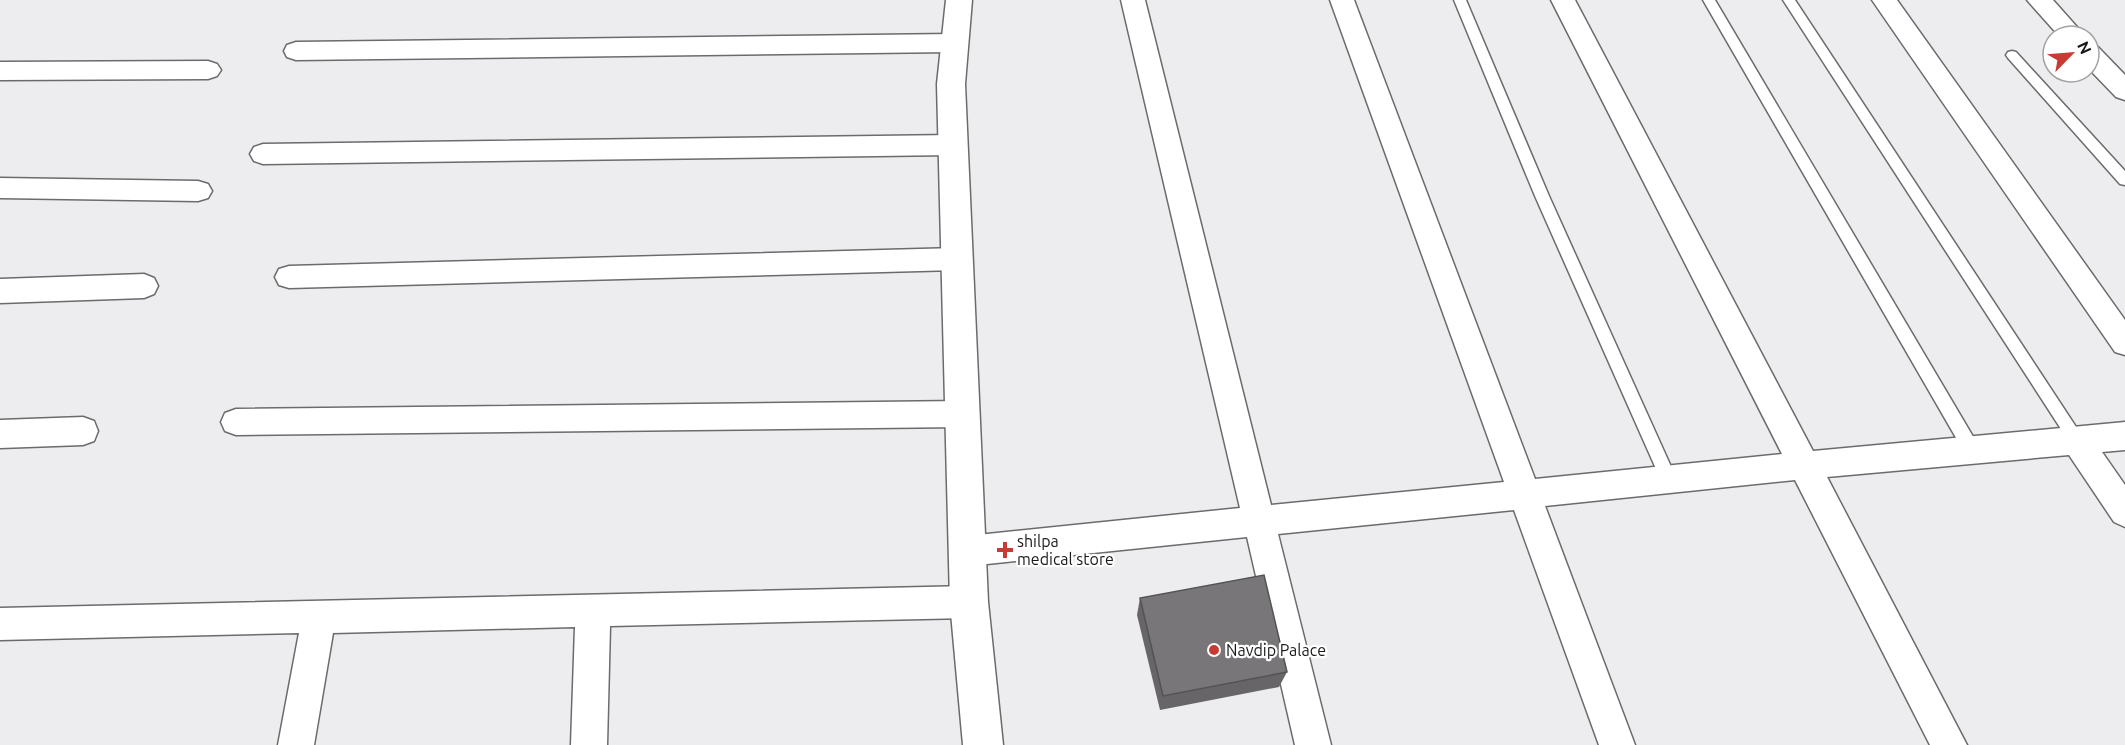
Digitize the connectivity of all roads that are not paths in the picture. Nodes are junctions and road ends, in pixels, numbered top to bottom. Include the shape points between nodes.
1 (959, 0) edge
2 (1133, 0) edge
3 (1342, 0) edge
4 (1460, 0) edge
5 (1563, 0) edge
6 (1709, 0) edge
7 (1789, 0) edge
8 (1884, 0) edge
9 (2039, 0) edge
10 (2062, 24) edge
11 (954, 43) junction
12 (296, 51) dead end
13 (2012, 55) dead end
14 (2101, 66) edge
15 (208, 70) dead end
16 (0, 71) edge
17 (2125, 91) edge
18 (953, 145) junction
19 (263, 154) dead end
20 (2125, 180) edge
21 (0, 188) edge
22 (198, 191) dead end
23 (957, 259) junction
24 (289, 277) dead end
25 (144, 286) dead end
26 (0, 291) edge
27 (2125, 343) edge
28 (962, 414) junction
29 (236, 422) dead end
30 (83, 431) dead end
31 (0, 435) edge
32 (2125, 436) edge
33 (2077, 441) junction
34 (1972, 450) junction
35 (1804, 466) junction
36 (1669, 480) junction
37 (1524, 495) junction
38 (2125, 512) edge
39 (1259, 521) junction
40 (968, 551) junction
41 (969, 602) junction
42 (593, 610) junction
43 (319, 617) junction
44 (0, 624) edge
45 (296, 745) edge
46 (589, 745) edge
47 (983, 745) edge
48 (1313, 745) edge
49 (1617, 745) edge
50 (1949, 745) edge

1 - 11 street
2 - 39 street
3 - 37 street
4 - 36 lane via 1542,196
5 - 35 street
6 - 34 lane
7 - 33 lane
8 - 27 street
9 - 10 street
11 - 12 street
11 - 18 street
13 - 20 lane
14 - 17 street
15 - 16 street
18 - 19 street
18 - 23 street
21 - 22 street
23 - 24 street
23 - 28 street
25 - 26 street
28 - 29 street
28 - 40 street
30 - 31 street
32 - 33 street
33 - 34 street
33 - 38 street
34 - 35 street
35 - 36 street
35 - 50 street
36 - 37 street
37 - 39 street
37 - 49 street
39 - 40 street
39 - 48 street
40 - 41 street
41 - 42 street
41 - 47 street
42 - 43 street
42 - 46 street
43 - 44 street
43 - 45 street

